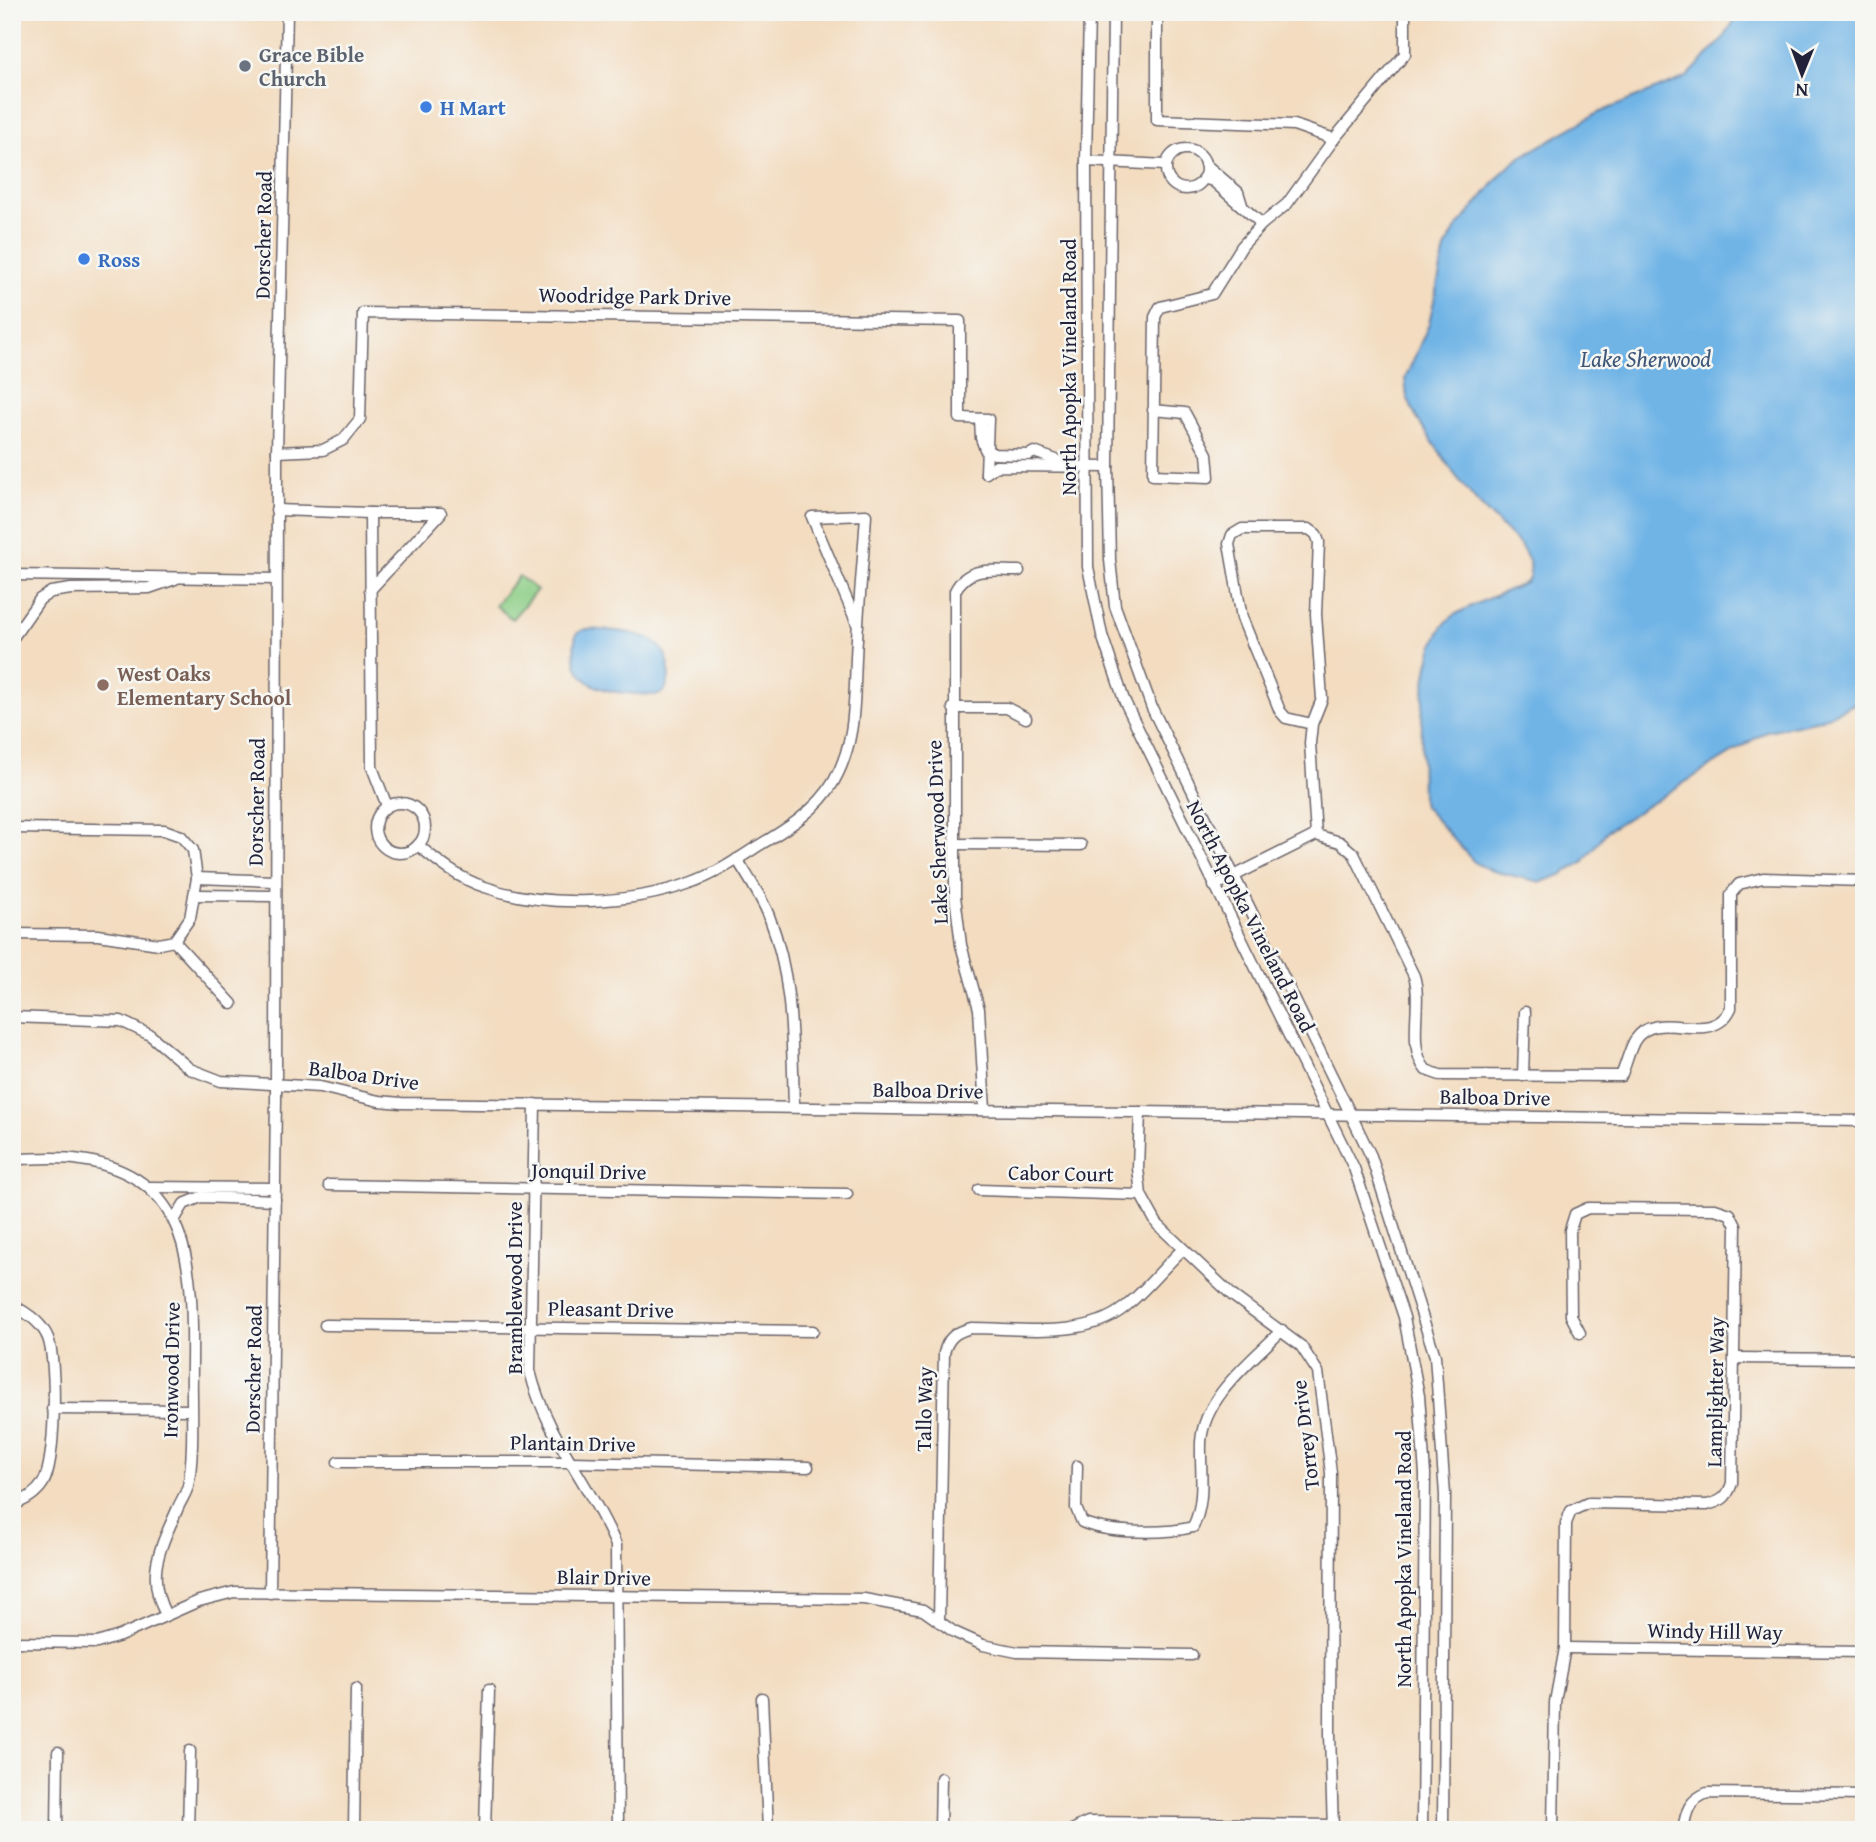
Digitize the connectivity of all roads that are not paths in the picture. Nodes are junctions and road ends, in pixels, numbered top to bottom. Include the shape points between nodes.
1 (287, 12) edge
2 (1088, 12) edge
3 (1113, 12) edge
4 (1157, 12) edge
5 (1405, 12) edge
6 (1334, 139) junction
7 (1086, 161) junction
8 (1111, 162) junction
9 (1205, 164) junction
10 (1166, 165) junction
11 (1203, 178) junction
12 (1242, 205) junction
13 (1262, 224) junction
14 (1153, 410) junction
15 (985, 449) junction
16 (277, 452) junction
17 (1070, 465) junction
18 (1087, 466) junction
19 (1108, 467) junction
20 (276, 510) junction
21 (370, 513) junction
22 (1019, 571) dead end
23 (12, 575) edge
24 (177, 578) junction
25 (276, 579) junction
26 (370, 590) junction
27 (858, 626) junction
28 (12, 639) edge
29 (953, 708) junction
30 (1026, 718) dead end
31 (1312, 724) junction
32 (387, 807) junction
33 (12, 828) edge
34 (1316, 835) junction
35 (954, 844) junction
36 (418, 845) junction
37 (1081, 845) dead end
38 (737, 859) junction
39 (1232, 875) junction
40 (197, 878) junction
41 (274, 881) junction
42 (1864, 881) edge
43 (1214, 886) junction
44 (196, 895) junction
45 (274, 897) junction
46 (12, 934) edge
47 (174, 942) junction
48 (232, 1004) dead end
49 (1525, 1012) dead end
50 (12, 1017) edge
51 (1523, 1076) junction
52 (276, 1085) junction
53 (535, 1104) junction
54 (794, 1107) junction
55 (985, 1110) junction
56 (1140, 1112) junction
57 (1329, 1114) junction
58 (1352, 1115) junction
59 (1864, 1121) edge
60 (12, 1159) edge
61 (329, 1185) dead end
62 (149, 1187) junction
63 (533, 1189) junction
64 (979, 1190) dead end
65 (275, 1194) junction
66 (847, 1194) dead end
67 (1142, 1195) junction
68 (175, 1219) junction
69 (1182, 1250) junction
70 (12, 1306) edge
71 (325, 1325) dead end
72 (532, 1328) junction
73 (1282, 1330) junction
74 (813, 1331) dead end
75 (1580, 1334) dead end
76 (1735, 1358) junction
77 (1864, 1359) edge
78 (52, 1409) junction
79 (191, 1410) junction
80 (338, 1462) dead end
81 (571, 1462) junction
82 (1077, 1466) dead end
83 (808, 1467) dead end
84 (12, 1505) edge
85 (270, 1593) junction
86 (617, 1597) junction
87 (166, 1615) junction
88 (939, 1619) junction
89 (12, 1642) edge
90 (1565, 1648) junction
91 (1864, 1652) edge
92 (1192, 1655) dead end
93 (356, 1689) dead end
94 (489, 1690) dead end
95 (762, 1698) dead end
96 (190, 1751) dead end
97 (58, 1752) dead end
98 (941, 1778) dead end
99 (1864, 1795) edge
100 (1333, 1828) edge
101 (57, 1830) edge
102 (188, 1830) edge
103 (354, 1830) edge
104 (485, 1830) edge
105 (618, 1830) edge
106 (768, 1830) edge
107 (940, 1830) edge
108 (1072, 1830) edge
109 (1422, 1830) edge
110 (1443, 1830) edge
111 (1553, 1830) edge
112 (1683, 1830) edge

1 - 16 street, Dorscher Road
2 - 7 street, North Apopka Vineland Road
3 - 8 street, North Apopka Vineland Road
4 - 6 street via 1157,120 1294,124
5 - 6 street via 1405,54
6 - 13 street via 1287,204
7 - 8 street
7 - 18 street, North Apopka Vineland Road
8 - 10 street
8 - 19 street, North Apopka Vineland Road
9 - 10 street via 1198,153 1185,149 1172,154
9 - 11 street
9 - 12 street via 1238,192
10 - 11 street via 1168,178 1179,187 1192,187
11 - 12 street
12 - 13 street
13 - 14 street via 1212,294 1160,307 1155,317
14 - 14 street via 1185,413 1207,454 1209,477 1153,475
15 - 16 street, Woodridge Park Drive via 981,438 984,419 960,418 960,321 363,313 360,419 343,440 323,450
15 - 17 street, Woodridge Park Drive via 994,454 1034,452
15 - 17 street, Woodridge Park Drive via 986,473 996,466
16 - 20 street, Dorscher Road
17 - 18 street, Woodridge Park Drive
18 - 19 street, Woodridge Park Drive
18 - 43 street, North Apopka Vineland Road via 1088,567 1102,635 1129,711
19 - 39 street, North Apopka Vineland Road via 1115,606 1152,708
20 - 21 street
20 - 25 street, Dorscher Road
21 - 26 street
21 - 26 street via 441,513
22 - 29 street, Lake Sherwood Drive via 972,571 960,580 955,591
23 - 24 street
24 - 25 street
24 - 28 street via 149,588 51,592 40,598
25 - 41 street, Dorscher Road
26 - 32 street via 372,767
27 - 27 street via 866,515 812,517 832,566
27 - 38 street via 853,722 834,781 821,800 783,831
29 - 30 street via 1007,708
29 - 35 street, Lake Sherwood Drive
31 - 31 street via 1322,699 1323,676 1316,614 1319,542 1309,529 1242,529 1232,535 1229,544 1242,618 1280,711 1286,718
31 - 34 street
32 - 36 street via 406,804 420,814 424,829
32 - 36 street via 375,826 381,845 396,853
33 - 40 street via 164,830 181,836 192,850
34 - 39 street
34 - 51 street via 1340,842 1354,854 1414,976 1419,1062 1440,1075
35 - 37 street
35 - 55 street, Lake Sherwood Drive via 961,945 979,1009
36 - 38 street via 454,873 485,888 547,899 650,895 696,881
38 - 54 street via 768,913 781,951 790,1007
39 - 43 street
39 - 58 street, North Apopka Vineland Road
40 - 41 street
40 - 44 street
41 - 45 street, Dorscher Road
42 - 51 street via 1763,878 1739,884 1731,894 1731,1008 1726,1020 1717,1027 1645,1030 1635,1040 1622,1076
43 - 57 street, North Apopka Vineland Road
44 - 45 street
44 - 47 street via 190,918
45 - 52 street, Dorscher Road
46 - 47 street
47 - 48 street
49 - 51 street
50 - 52 street, Balboa Drive via 121,1021 150,1035 203,1076 239,1084
52 - 53 street, Balboa Drive via 320,1087 401,1103
52 - 65 street, Dorscher Road
53 - 54 street, Balboa Drive
53 - 63 street, Bramblewood Drive
54 - 55 street, Balboa Drive
55 - 56 street, Balboa Drive
56 - 57 street, Balboa Drive
56 - 67 street, Torrey Drive
57 - 58 street, Balboa Drive
57 - 109 street, North Apopka Vineland Road via 1377,1232 1404,1317 1419,1396 1425,1475
58 - 59 street, Balboa Drive
58 - 110 street, North Apopka Vineland Road via 1386,1196 1435,1356 1445,1495
60 - 62 street, Ironwood Drive via 80,1159 109,1166
61 - 63 street, Jonquil Drive
62 - 65 street
62 - 68 street, Ironwood Drive
63 - 66 street, Jonquil Drive
63 - 72 street, Bramblewood Drive
64 - 67 street, Cabor Court
65 - 68 street via 201,1197 184,1204
65 - 85 street, Dorscher Road
67 - 69 street, Torrey Drive via 1157,1224
68 - 79 street, Ironwood Drive via 193,1300
69 - 73 street, Torrey Drive via 1233,1296
69 - 88 street, Tallo Way via 1124,1308 1104,1320 1079,1327 971,1328 957,1332 947,1342
70 - 78 street via 33,1318 47,1335
71 - 72 street, Pleasant Drive
72 - 74 street, Pleasant Drive
72 - 81 street, Bramblewood Drive via 530,1371 538,1405
73 - 82 street via 1218,1397 1206,1419 1201,1439 1201,1511 1193,1527 1178,1531 1096,1528 1082,1522 1076,1508
73 - 100 street, Torrey Drive via 1314,1363 1328,1425
75 - 76 street, Lamplighter Way via 1571,1316 1570,1230 1575,1214 1588,1208 1715,1209 1730,1214 1736,1226
76 - 77 street
76 - 90 street, Lamplighter Way via 1732,1483 1721,1502 1588,1503 1571,1511 1566,1523
78 - 79 street
78 - 84 street via 52,1456 43,1483 26,1500
79 - 87 street, Ironwood Drive via 188,1487 163,1541 155,1571 156,1596
80 - 81 street, Plantain Drive
81 - 83 street, Plantain Drive
81 - 86 street, Bramblewood Drive via 616,1545
85 - 86 street, Blair Drive
85 - 87 street, Blair Drive via 234,1592
86 - 88 street, Blair Drive via 873,1600 904,1605
86 - 105 street, Bramblewood Drive
87 - 89 street, Blair Drive via 97,1643
88 - 92 street, Blair Drive via 954,1632 983,1645 1017,1652
90 - 91 street, Windy Hill Way
90 - 111 street, Lamplighter Way via 1555,1702
93 - 103 street
94 - 104 street
95 - 106 street
96 - 102 street
97 - 101 street
98 - 107 street
99 - 112 street via 1707,1793 1695,1798 1685,1812
100 - 108 street via 1088,1822

